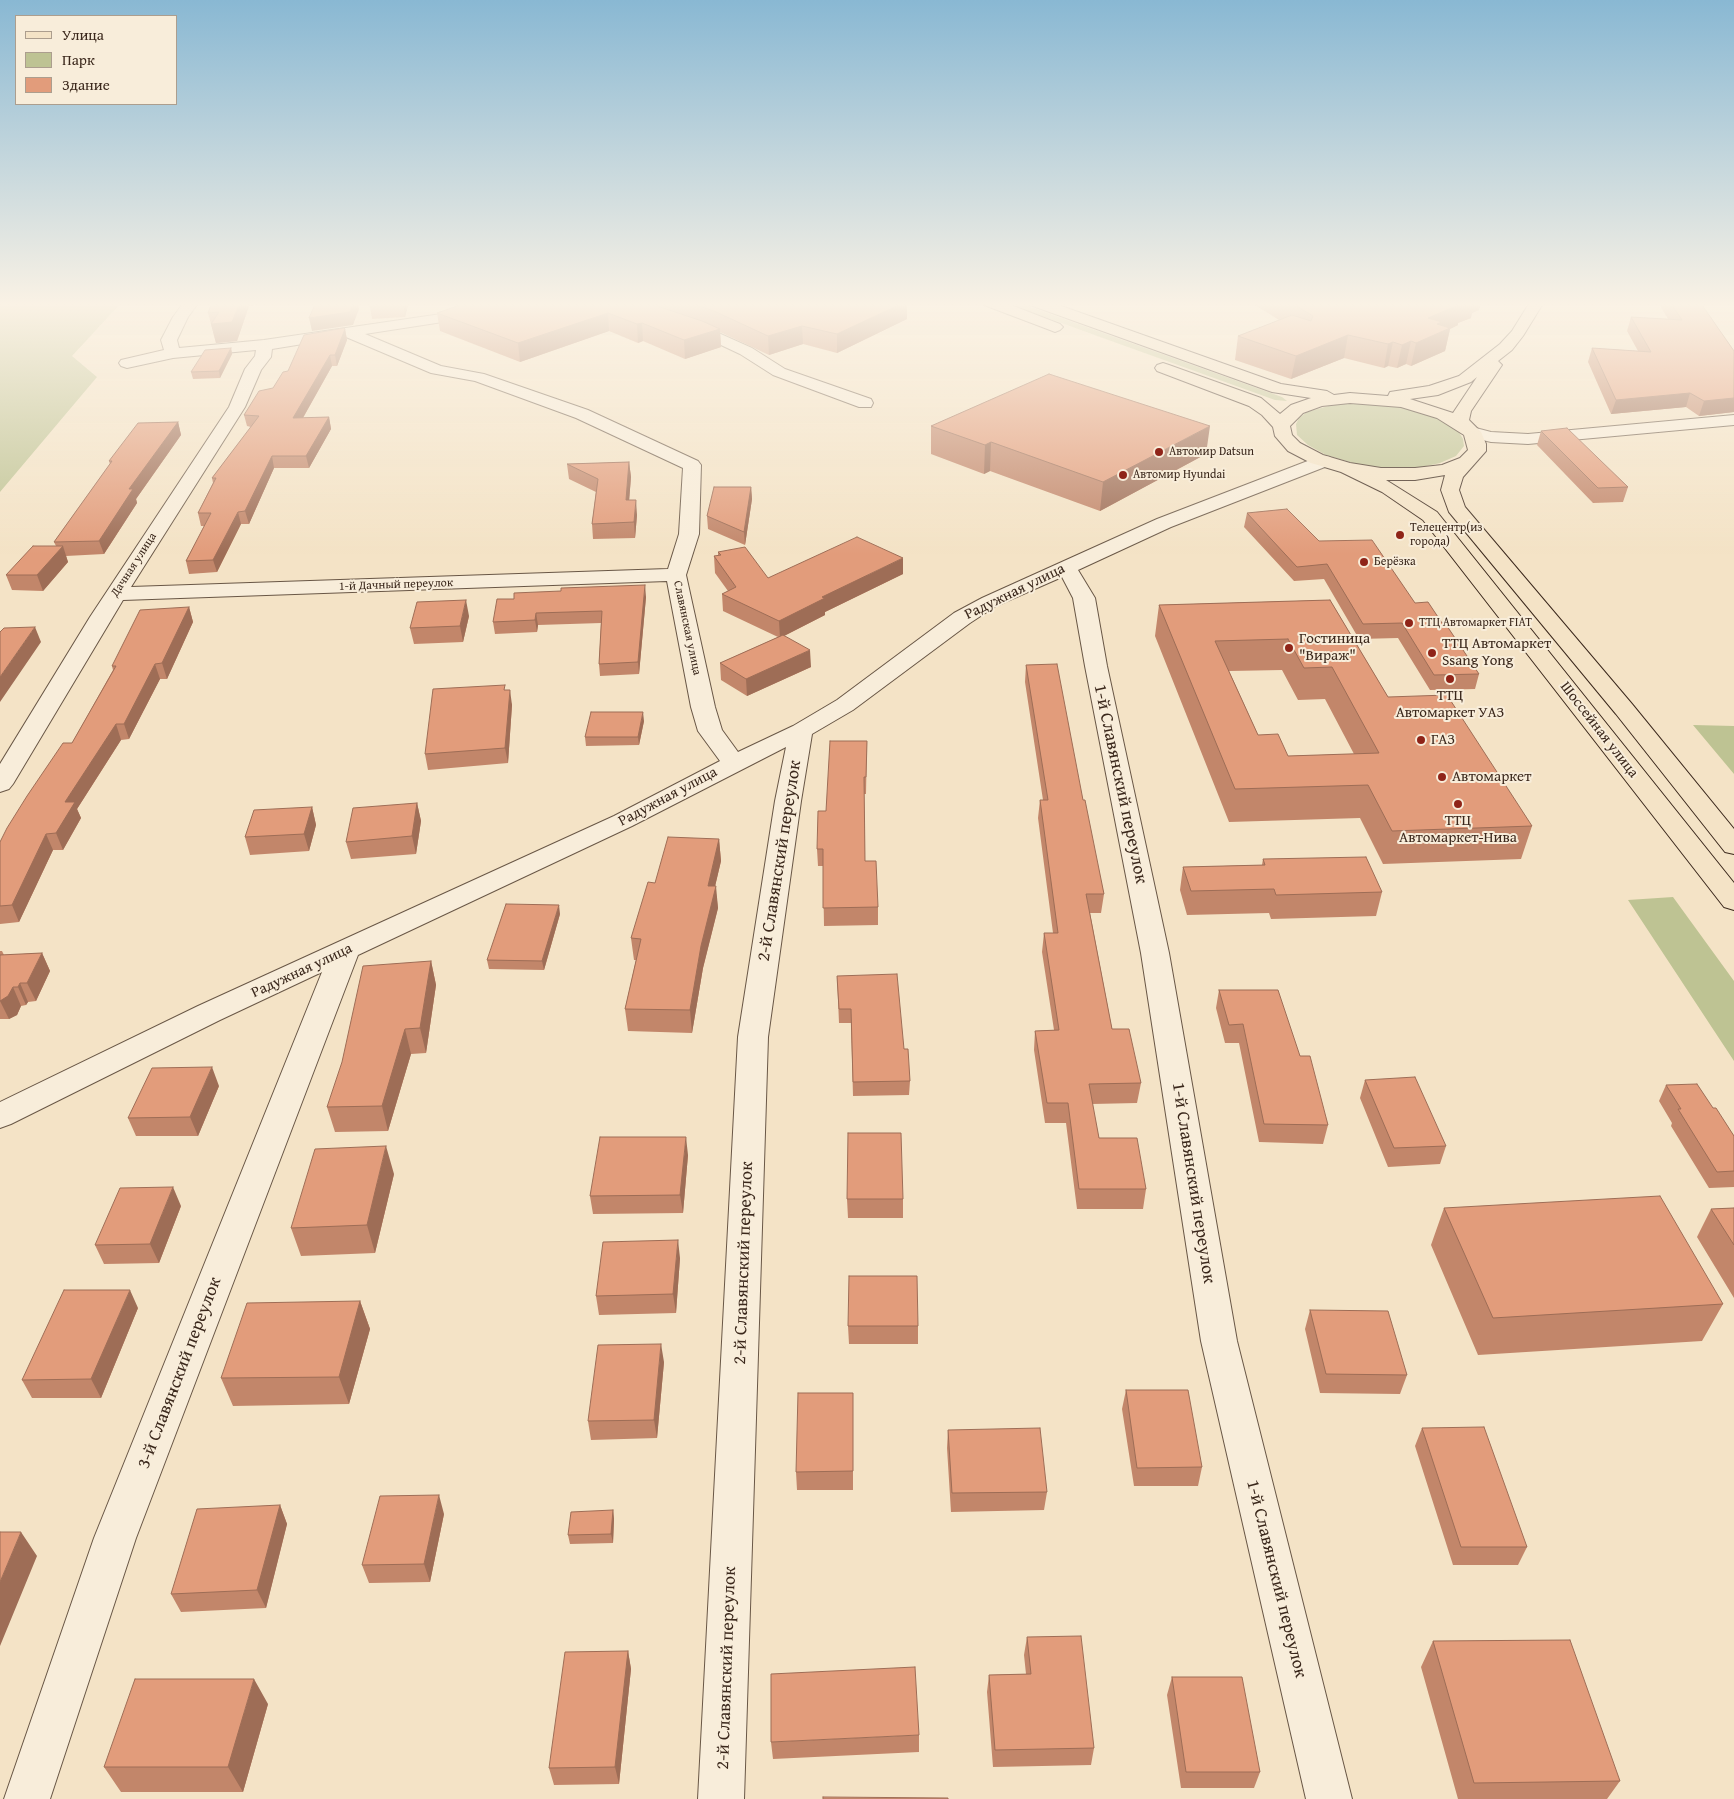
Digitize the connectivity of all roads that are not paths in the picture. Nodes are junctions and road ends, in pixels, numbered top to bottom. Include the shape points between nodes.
1 (247, 386) edge
2 (503, 386) edge
3 (818, 386) edge
4 (1212, 386) edge
5 (1272, 386) edge
6 (1447, 386) edge
7 (1479, 386) edge
8 (1350, 398) junction
9 (1372, 399) junction
10 (865, 403) dead end
11 (1734, 420) edge
12 (1282, 426) junction
13 (1468, 429) junction
14 (1528, 439) junction
15 (1324, 462) junction
16 (1466, 462) junction
17 (1347, 468) junction
18 (1065, 567) junction
19 (676, 575) junction
20 (116, 594) junction
21 (801, 731) junction
22 (734, 763) junction
23 (0, 784) edge
24 (1733, 843) edge
25 (1734, 901) edge
26 (345, 951) junction
27 (0, 1116) edge
28 (27, 1799) edge
29 (721, 1799) edge
30 (1329, 1799) edge

1 - 20 street, Дачная улица via 237,407
2 - 19 street, Славянская улица via 582,414 692,466 689,534
3 - 10 street
4 - 12 main road via 1255,402
5 - 8 main road via 1298,393
6 - 9 main road via 1416,394
7 - 13 main road via 1462,411 1460,420
8 - 9 main road
8 - 12 main road via 1307,404 1289,414
9 - 13 main road via 1402,402 1431,410
11 - 14 street
12 - 15 main road via 1284,436 1294,447
13 - 14 street via 1491,437
13 - 16 main road, Шоссейная улица via 1477,450
14 - 16 street via 1488,451
15 - 17 main road
15 - 18 street, Радужная улица via 1164,523
16 - 17 main road via 1445,470 1415,474 1381,474
16 - 24 main road, Шоссейная улица via 1454,476 1450,490 1456,508
17 - 25 main road, Шоссейная улица via 1389,488 1430,516
18 - 21 street, Радужная улица via 962,618 867,690
18 - 30 street, 1-й Славянский переулок via 1084,598 1155,953 1219,1341
19 - 20 street, 1-й Дачный переулок
19 - 22 street, Славянская улица via 710,731
20 - 23 street, Дачная улица
21 - 22 street, Радужная улица
21 - 29 street, 2-й Славянский переулок via 753,1037
22 - 26 street, Радужная улица via 623,821
26 - 27 street, Радужная улица
26 - 28 street, 3-й Славянский переулок via 115,1538

